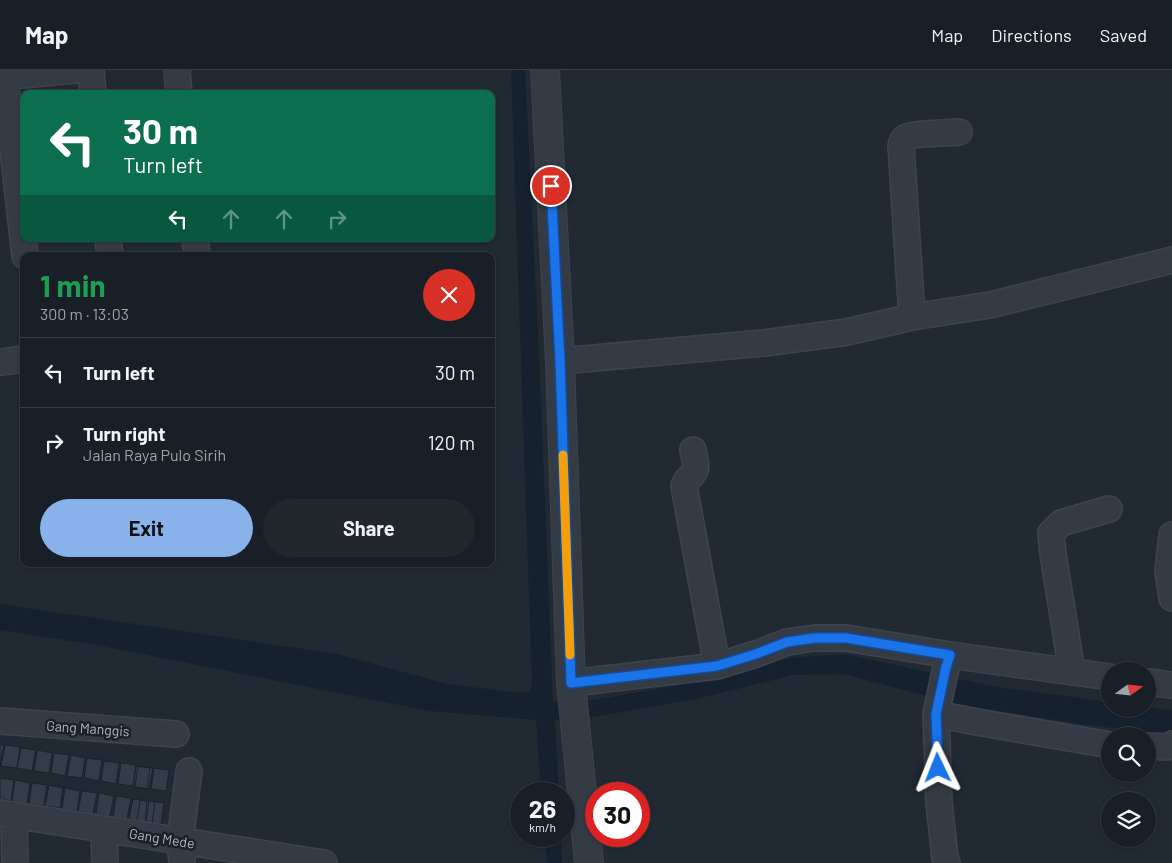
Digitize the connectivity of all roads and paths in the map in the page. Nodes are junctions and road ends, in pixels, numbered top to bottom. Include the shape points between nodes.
1 (75, 70) edge
2 (91, 70) edge
3 (177, 70) edge
4 (545, 70) edge
5 (3, 75) edge
6 (93, 90) edge
7 (179, 90) edge
8 (959, 132) dead end
9 (20, 215) edge
10 (1172, 260) edge
11 (912, 317) junction
12 (20, 360) edge
13 (560, 361) junction
14 (0, 362) edge
15 (693, 450) dead end
16 (1110, 509) dead end
17 (1172, 536) edge
18 (1172, 598) edge
19 (948, 661) junction
20 (717, 666) junction
21 (1072, 672) junction
22 (1101, 676) edge
23 (1156, 683) edge
24 (1172, 685) edge
25 (571, 690) junction
26 (937, 710) junction
27 (0, 721) edge
28 (176, 734) dead end
29 (1101, 743) edge
30 (1172, 744) edge
31 (1156, 746) edge
32 (189, 771) dead end
33 (7, 814) edge
34 (104, 829) junction
35 (181, 852) edge
36 (279, 859) edge
37 (14, 863) edge
38 (105, 863) edge
39 (324, 863) edge
40 (589, 863) edge
41 (947, 863) edge

1 - 5 street
2 - 6 street
3 - 7 street
4 - 13 street
5 - 9 street
8 - 11 street via 916,135 902,141
10 - 11 street via 990,305
11 - 13 street via 847,332 764,343
12 - 14 street
13 - 25 street
15 - 20 street via 696,467 684,486
16 - 21 street via 1060,522 1051,533
17 - 18 street via 1168,571
19 - 20 street via 846,638 815,638 787,642
19 - 21 street
19 - 26 street
20 - 25 street
21 - 22 street
23 - 24 street
25 - 40 street
26 - 29 street via 977,722
26 - 41 street via 939,804
27 - 28 street, Gang Manggis
30 - 31 street
32 - 35 street
33 - 34 street, Gang Mede
33 - 37 street
34 - 35 street, Gang Mede
34 - 38 street
35 - 36 street, Gang Mede
36 - 39 street, Gang Mede

